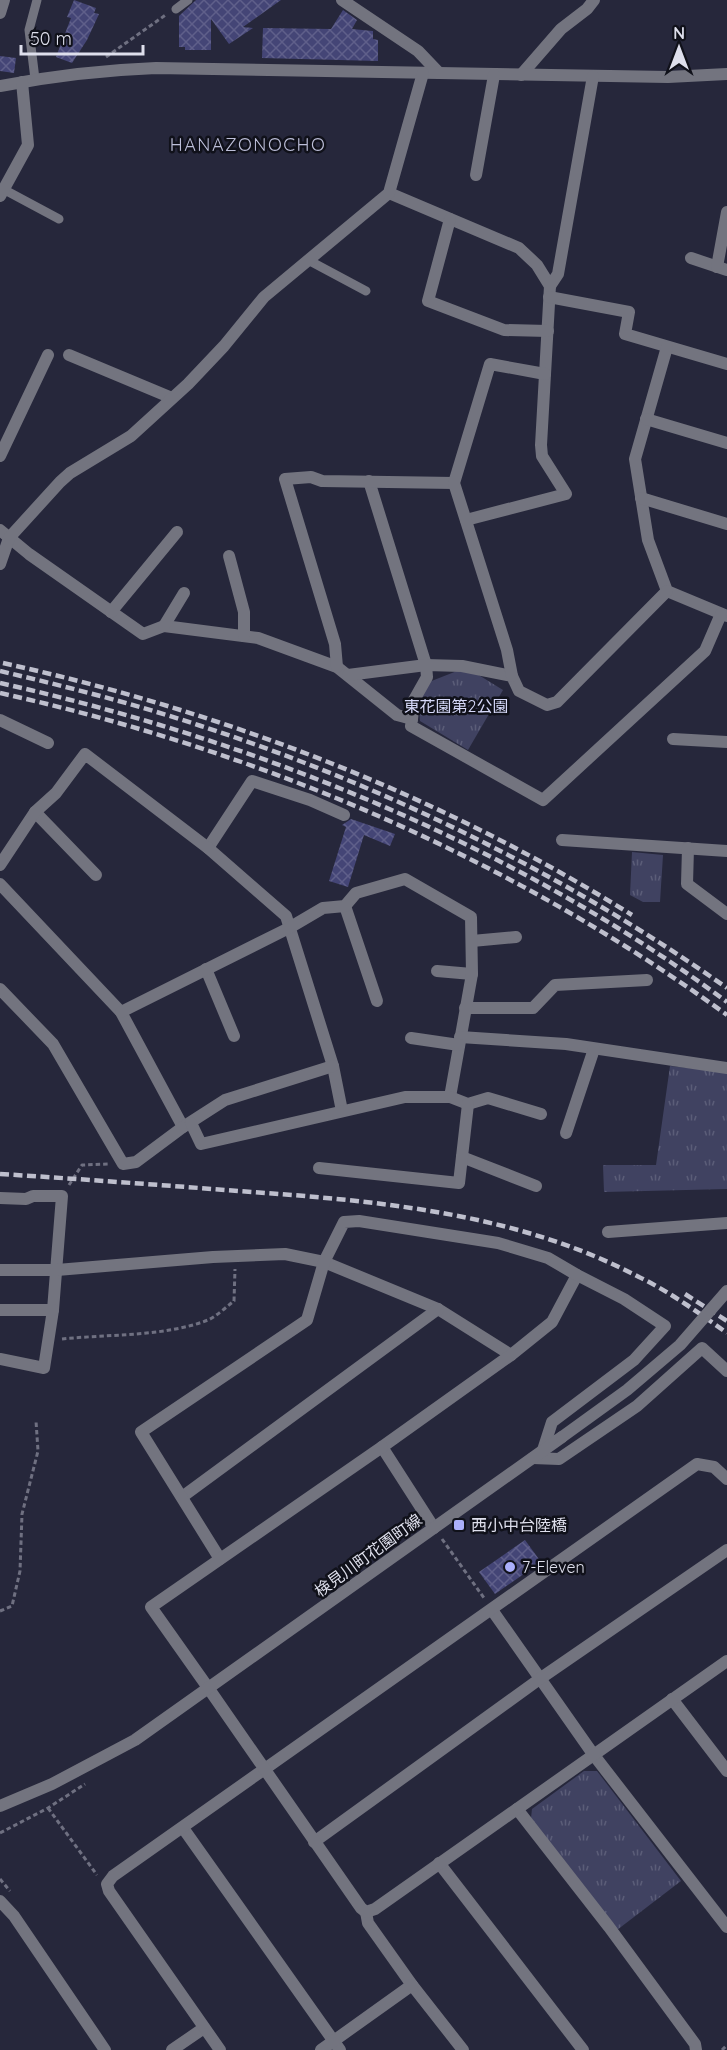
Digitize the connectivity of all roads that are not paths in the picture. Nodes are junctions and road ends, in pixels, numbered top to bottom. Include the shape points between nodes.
1 (4, 0) edge
2 (37, 0) edge
3 (188, 0) edge
4 (342, 0) edge
5 (594, 0) edge
6 (176, 9) road end
7 (0, 13) edge
8 (423, 73) junction
9 (439, 74) junction
10 (727, 74) edge
11 (494, 75) junction
12 (521, 75) junction
13 (593, 76) junction
14 (35, 79) junction
15 (22, 82) junction
16 (0, 86) edge
17 (476, 175) dead end
18 (2, 192) edge
19 (389, 193) junction
20 (727, 212) edge
21 (58, 219) dead end
22 (450, 219) junction
23 (691, 258) dead end
24 (308, 260) junction
25 (722, 269) edge
26 (366, 291) dead end
27 (550, 292) junction
28 (548, 331) junction
29 (667, 347) junction
30 (48, 356) dead end
31 (69, 356) dead end
32 (727, 364) edge
33 (545, 374) junction
34 (172, 398) junction
35 (646, 419) junction
36 (727, 443) edge
37 (0, 456) edge
38 (369, 481) junction
39 (454, 483) junction
40 (641, 498) junction
41 (466, 520) junction
42 (727, 524) edge
43 (177, 532) dead end
44 (4, 534) edge
45 (229, 556) dead end
46 (0, 564) edge
47 (667, 591) junction
48 (184, 593) dead end
49 (111, 612) junction
50 (724, 615) edge
51 (164, 626) junction
52 (244, 636) junction
53 (426, 665) junction
54 (337, 667) junction
55 (348, 675) junction
56 (512, 675) junction
57 (412, 719) junction
58 (0, 720) edge
59 (673, 739) dead end
60 (727, 742) edge
61 (48, 743) dead end
62 (35, 812) junction
63 (344, 815) dead end
64 (562, 840) dead end
65 (208, 848) junction
66 (688, 848) junction
67 (727, 851) edge
68 (0, 865) edge
69 (96, 875) dead end
70 (0, 884) edge
71 (345, 906) junction
72 (727, 914) edge
73 (289, 928) junction
74 (516, 937) dead end
75 (472, 940) junction
76 (206, 969) junction
77 (437, 971) dead end
78 (472, 974) junction
79 (647, 980) dead end
80 (0, 988) edge
81 (377, 1001) dead end
82 (465, 1008) junction
83 (121, 1012) junction
84 (234, 1036) dead end
85 (411, 1038) dead end
86 (459, 1041) junction
87 (594, 1049) junction
88 (333, 1066) junction
89 (727, 1068) edge
90 (450, 1097) junction
91 (468, 1104) junction
92 (342, 1111) junction
93 (541, 1114) dead end
94 (187, 1125) junction
95 (566, 1133) dead end
96 (462, 1157) junction
97 (319, 1168) dead end
98 (536, 1186) dead end
99 (0, 1198) edge
100 (727, 1223) edge
101 (608, 1232) dead end
102 (324, 1262) junction
103 (0, 1270) edge
104 (57, 1270) junction
105 (577, 1275) junction
106 (727, 1291) edge
107 (438, 1309) junction
108 (0, 1310) edge
109 (53, 1310) junction
110 (511, 1355) junction
111 (0, 1359) edge
112 (727, 1371) edge
113 (382, 1447) junction
114 (538, 1454) junction
115 (727, 1479) edge
116 (182, 1497) junction
117 (434, 1528) junction
118 (727, 1550) edge
119 (220, 1559) junction
120 (492, 1610) junction
121 (727, 1661) edge
122 (541, 1678) junction
123 (209, 1689) junction
124 (672, 1700) junction
125 (593, 1754) junction
126 (264, 1770) junction
127 (727, 1771) edge
128 (0, 1806) edge
129 (517, 1809) junction
130 (183, 1828) junction
131 (314, 1842) junction
132 (439, 1863) junction
133 (0, 1901) edge
134 (366, 1912) junction
135 (727, 1927) edge
136 (412, 1985) junction
137 (204, 2028) junction
138 (336, 2046) edge
139 (105, 2050) edge
140 (172, 2050) edge
141 (220, 2050) edge
142 (321, 2050) edge
143 (463, 2050) edge
144 (583, 2050) edge
145 (696, 2050) edge

1 - 7 street
2 - 14 lane via 29,30
3 - 6 lane
4 - 9 street via 418,51
5 - 12 street via 561,29
8 - 9 street
8 - 14 street via 156,68
8 - 19 street
9 - 11 street
10 - 13 street
11 - 12 street
11 - 17 street
12 - 13 street
13 - 27 street via 558,274
14 - 15 street
15 - 16 street
15 - 18 street via 28,145
18 - 21 lane
19 - 22 street
19 - 24 street
20 - 25 street
22 - 27 street via 519,248 533,261
22 - 28 street via 428,301 504,330
23 - 25 street
24 - 26 lane
24 - 34 street via 264,297 224,346
27 - 28 street
27 - 29 street via 629,312 625,334
28 - 33 street
29 - 32 street
29 - 35 street
30 - 37 street
31 - 34 street
33 - 39 street via 490,364
33 - 41 street via 542,456 566,494
34 - 44 street via 131,436 70,473
35 - 36 street
35 - 40 street via 635,459
38 - 39 street
38 - 53 street
38 - 54 street via 285,479 335,644
39 - 41 street
40 - 42 street
40 - 47 street via 648,540
41 - 56 street
43 - 49 street
44 - 46 street
44 - 49 street
45 - 52 street via 244,612
47 - 50 street
47 - 56 street via 557,702 547,705 519,691
48 - 51 street
49 - 51 street via 143,634
50 - 57 street via 705,651 543,800 411,726
51 - 52 street
52 - 54 street
53 - 55 street
53 - 56 street via 462,666
53 - 57 street via 427,677 414,699
54 - 55 street
55 - 57 street via 396,715
58 - 61 street
59 - 60 street
62 - 65 street via 56,793 85,754
62 - 68 street
62 - 69 street
63 - 65 street via 252,781
64 - 66 street
65 - 73 street via 286,916
66 - 67 street
66 - 72 street via 689,888
70 - 83 street
71 - 73 street via 322,908
71 - 75 street via 356,893 405,879 471,917
71 - 81 street
73 - 76 street
73 - 88 street
74 - 75 street
75 - 78 street
76 - 83 street
76 - 84 street
77 - 78 street
78 - 82 street
79 - 82 street via 555,985 533,1008
80 - 94 street via 52,1044 123,1164 136,1162
82 - 86 street
83 - 94 street
85 - 86 street
86 - 87 street via 566,1044
86 - 90 street
87 - 89 street
87 - 95 street
88 - 92 street
88 - 94 street via 225,1100
90 - 91 street
90 - 92 street via 405,1097
91 - 93 street via 488,1098
91 - 96 street
92 - 94 street via 201,1144
96 - 97 street via 459,1184
96 - 98 street
99 - 104 street via 62,1196
100 - 101 street
102 - 104 street via 285,1254
102 - 105 street via 344,1222 359,1221 498,1243 548,1258
102 - 107 street
102 - 116 street via 307,1320 141,1432
103 - 104 street
104 - 109 street
105 - 110 street via 552,1322
105 - 114 street via 624,1299 664,1326 633,1360 552,1422
106 - 114 street, 検見川町花園町線, bridge via 680,1345 627,1390
107 - 110 street
107 - 116 street
108 - 109 street
109 - 111 street via 44,1368
110 - 113 street
112 - 114 street via 702,1348 638,1406 559,1459
113 - 117 street
113 - 119 street
114 - 117 street, 検見川町花園町線
115 - 120 street via 714,1467 697,1464
116 - 119 street
117 - 123 street, 検見川町花園町線
118 - 122 street
119 - 123 street via 151,1607
120 - 122 street
120 - 126 street
121 - 124 street
122 - 125 street
122 - 131 street
123 - 126 street
123 - 128 street, 検見川町花園町線 via 135,1740 52,1784
124 - 125 street
124 - 127 street
125 - 129 street
125 - 135 street
126 - 130 street
126 - 131 street
129 - 132 street
129 - 145 street via 609,1927
130 - 137 street via 107,1884
130 - 138 street
131 - 134 street
132 - 134 street
132 - 144 street
133 - 139 street
134 - 136 street via 368,1923
136 - 138 street
136 - 143 street
137 - 140 street
137 - 141 street
138 - 142 street

